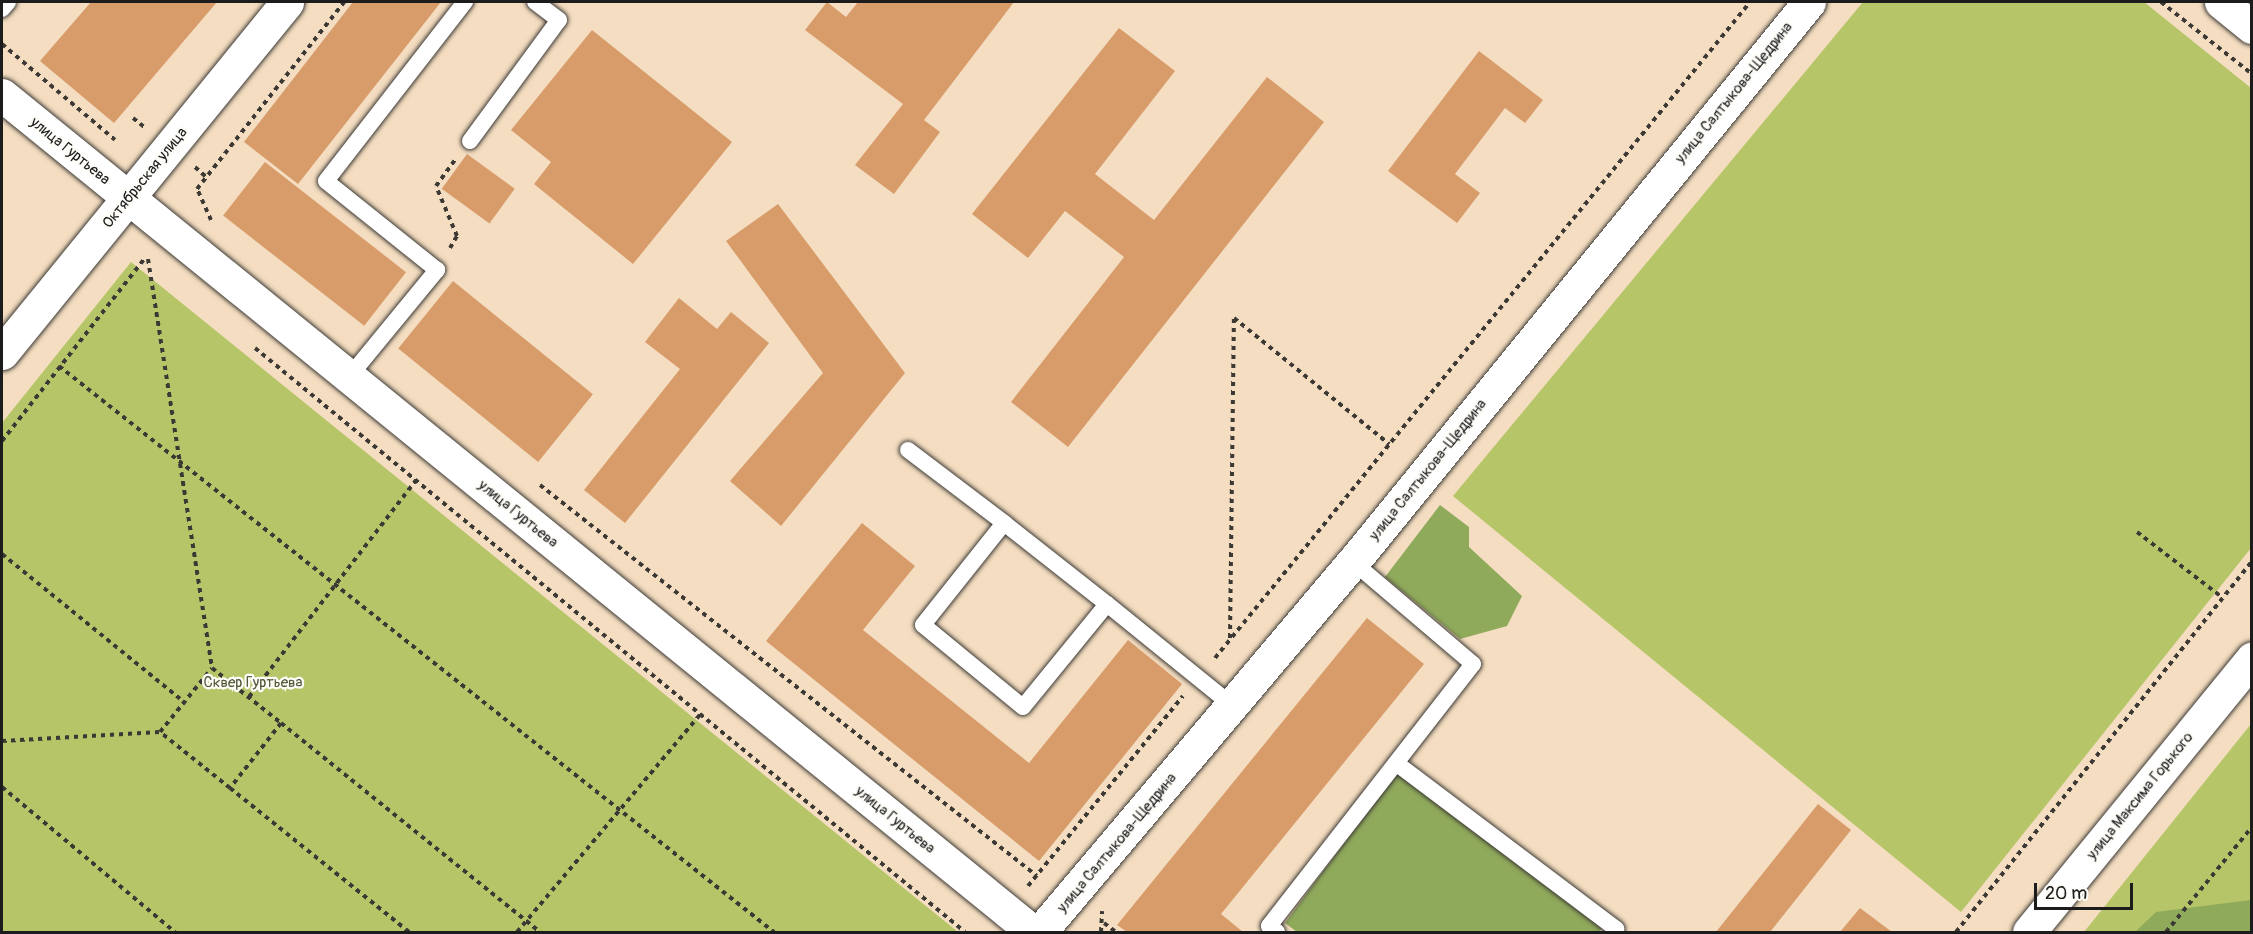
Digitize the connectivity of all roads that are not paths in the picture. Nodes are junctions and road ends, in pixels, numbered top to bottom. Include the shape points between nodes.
1 (8, 2) edge
2 (287, 2) edge
3 (465, 2) edge
4 (536, 2) edge
5 (1809, 2) edge
6 (2221, 2) edge
7 (2, 9) edge
8 (2252, 27) edge
9 (2, 95) edge
10 (470, 141) road end
11 (129, 198) junction
12 (2, 353) edge
13 (348, 377) junction
14 (908, 450) dead end
15 (1004, 523) junction
16 (1353, 562) junction
17 (1107, 604) junction
18 (2252, 659) edge
19 (1233, 706) junction
20 (1396, 763) junction
21 (1033, 933) edge
22 (1040, 933) edge
23 (1277, 933) edge
24 (1613, 933) edge
25 (2029, 933) edge

1 - 7 lane
2 - 11 street, Октябрьская улица
3 - 13 lane via 326,181 437,270
4 - 10 lane via 559,20
5 - 16 street, улица Салтыкова-Щедрина
6 - 8 street
9 - 11 street, улица Гуртьева
11 - 12 street, Октябрьская улица
11 - 13 street, улица Гуртьева
13 - 21 street, улица Гуртьева
14 - 15 lane
15 - 17 lane
15 - 17 lane via 923,625 1023,707
16 - 19 street, улица Салтыкова-Щедрина
16 - 20 lane via 1473,664
17 - 19 lane
18 - 25 street, улица Максима Горького
19 - 22 street, улица Салтыкова-Щедрина
20 - 23 lane via 1269,926
20 - 24 lane via 1616,929

